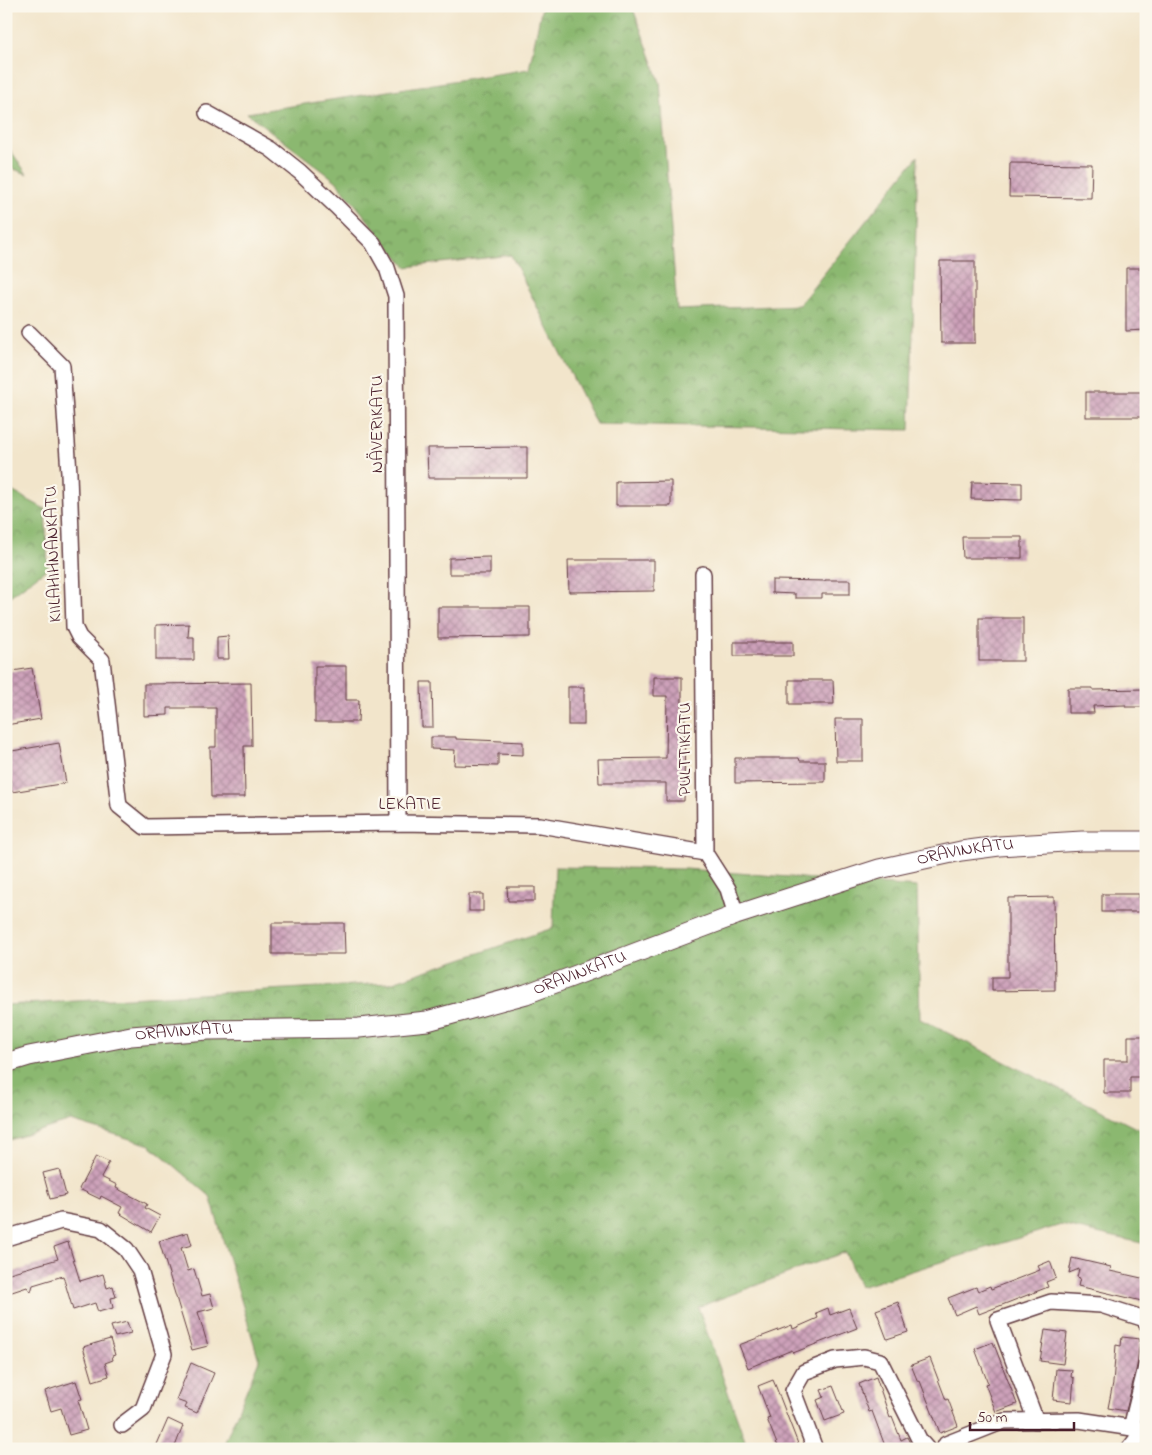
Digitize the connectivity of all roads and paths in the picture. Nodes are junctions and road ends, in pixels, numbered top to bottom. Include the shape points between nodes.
1 (207, 113) dead end
2 (30, 333) dead end
3 (703, 574) dead end
4 (120, 806) joint
5 (398, 823) junction
6 (1146, 841) edge
7 (705, 853) junction
8 (736, 915) junction
9 (6, 1063) edge
10 (6, 1238) edge
11 (1146, 1323) edge
12 (1146, 1367) edge
13 (1036, 1421) junction
14 (122, 1425) dead end
15 (1140, 1430) edge
16 (815, 1449) edge
17 (927, 1449) edge
18 (944, 1449) edge
19 (1130, 1449) edge

1 - 5 street, NÄVERIKATU via 271,149 336,206 373,244 387,268 396,296
2 - 4 street, KIILAHIHNANKATU via 62,366 74,627 79,637 102,660
3 - 7 street, PULTTIKATU
4 - 5 street, LEKATIE via 145,827
5 - 7 street, LEKATIE via 540,825
6 - 8 street, ORAVINKATU via 1082,841 961,851 879,869
7 - 8 street via 728,889
8 - 9 street, ORAVINKATU via 526,994 427,1022 359,1028 208,1030 131,1036
10 - 14 street via 61,1221 102,1229 126,1250 140,1270 164,1354 143,1409
11 - 13 street via 1145,1319 1101,1305 1051,1302 998,1320
12 - 15 street
13 - 15 street via 1079,1420
13 - 18 street via 1004,1421 946,1444
15 - 19 street
16 - 17 street via 793,1391 804,1372 835,1360 864,1356 880,1361

